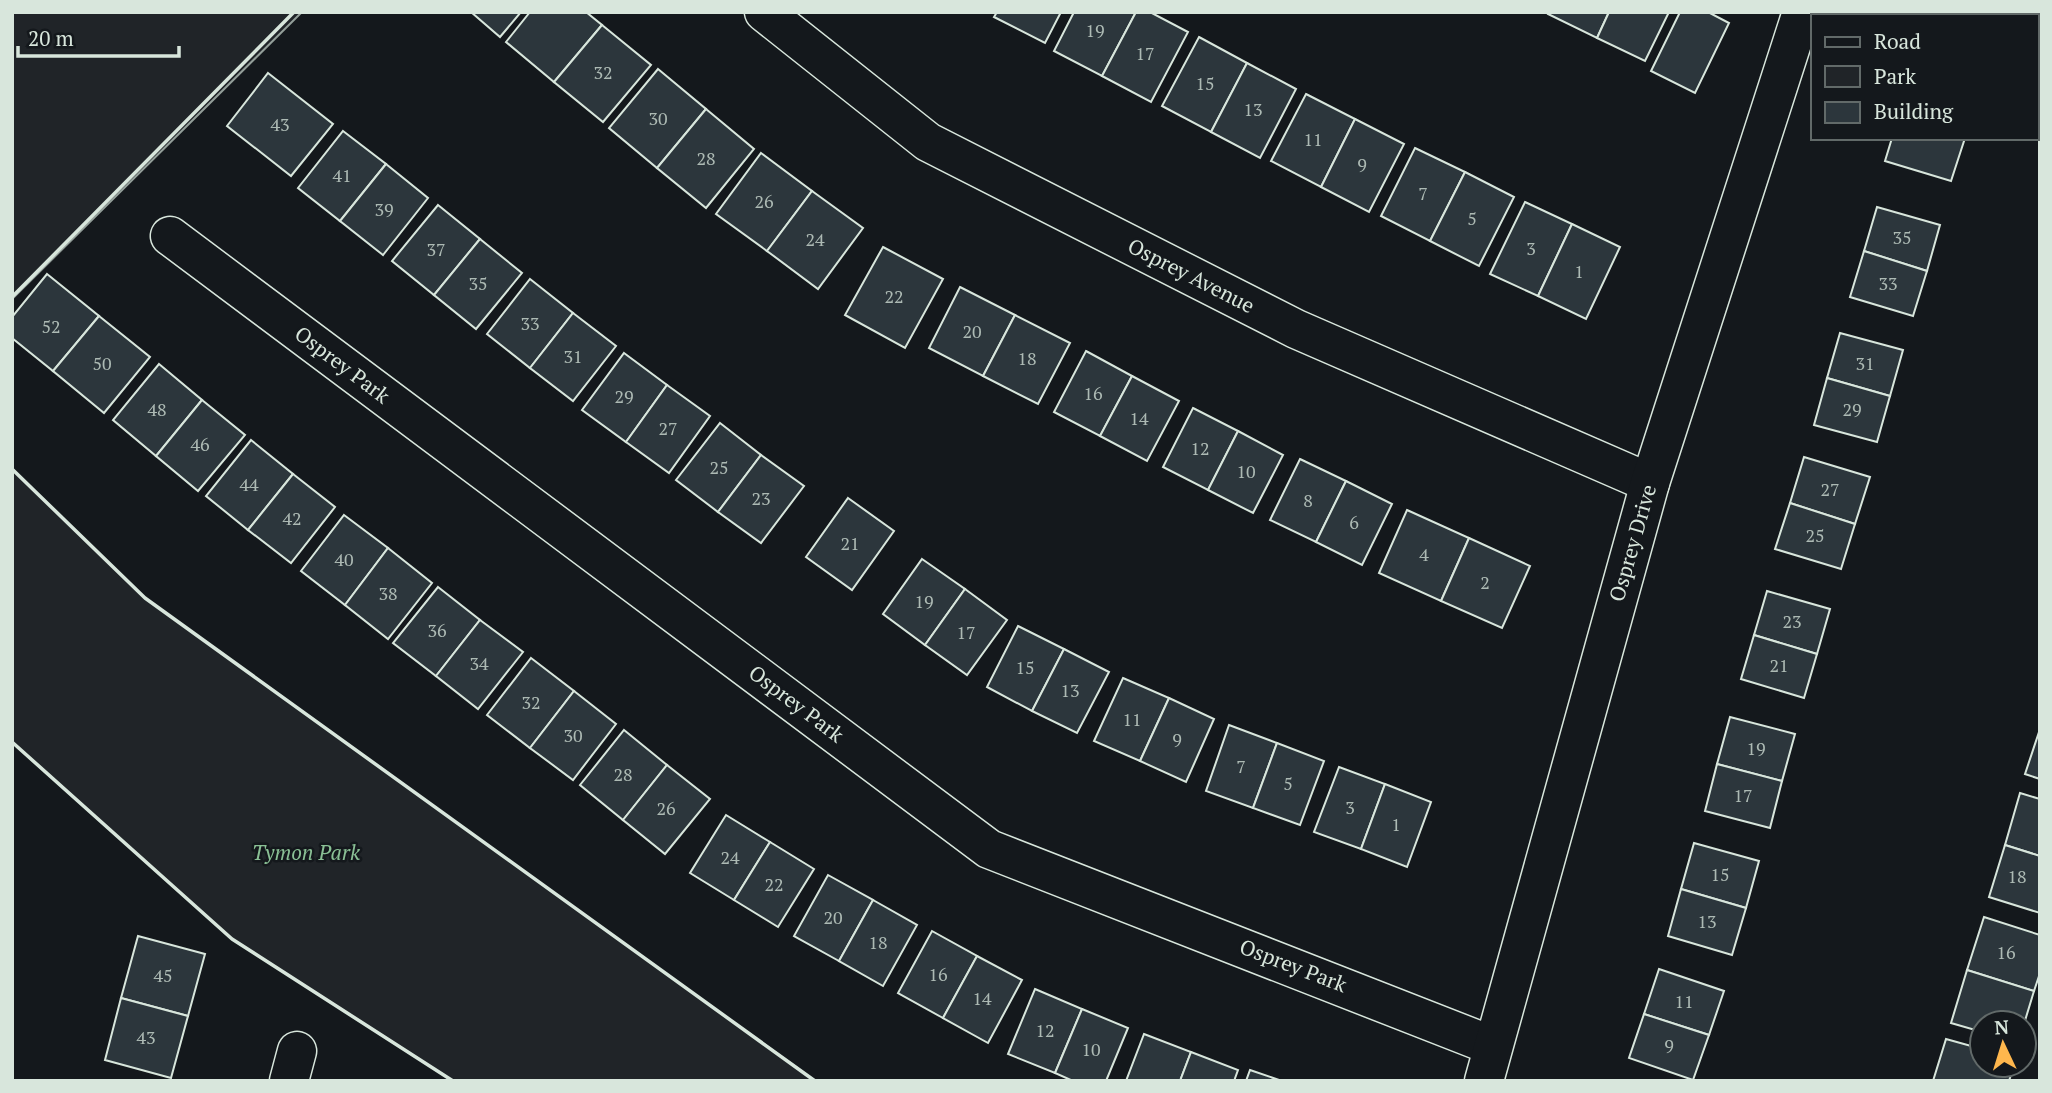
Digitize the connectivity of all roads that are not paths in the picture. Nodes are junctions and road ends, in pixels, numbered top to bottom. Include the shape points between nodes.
1 (764, 12) edge
2 (1802, 12) edge
3 (170, 236) dead end
4 (1650, 483) junction
5 (1489, 1063) edge

1 - 4 street, Osprey Avenue via 928,142 1296,330
2 - 4 street, Osprey Drive
3 - 5 street, Osprey Park via 989,849
4 - 5 street, Osprey Drive

